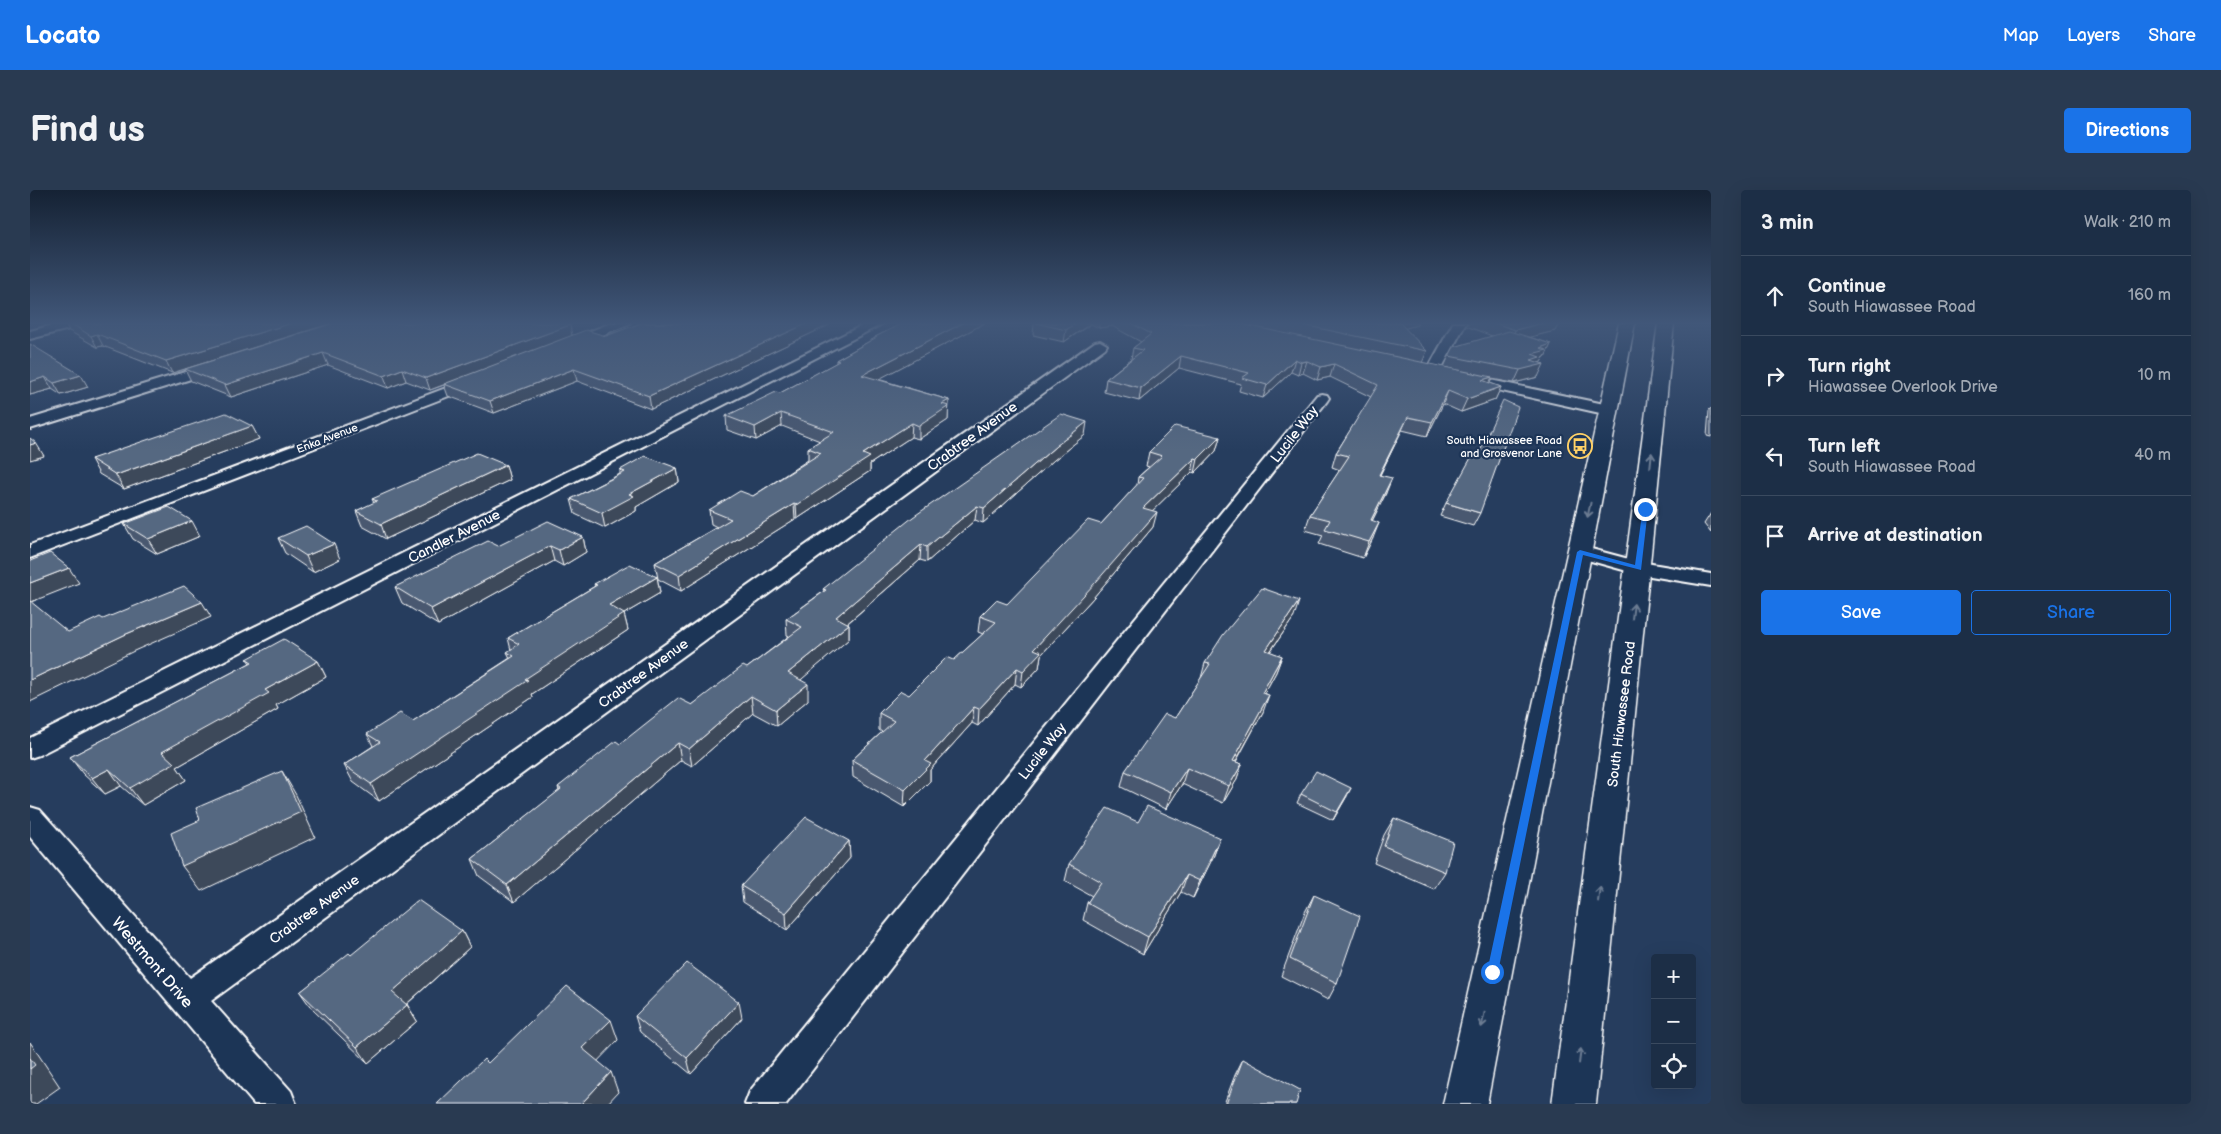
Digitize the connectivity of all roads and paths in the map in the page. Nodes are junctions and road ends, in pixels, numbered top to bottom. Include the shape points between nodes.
1 (219, 366) edge
2 (795, 366) edge
3 (1071, 366) edge
4 (1432, 366) edge
5 (1618, 366) edge
6 (1661, 366) edge
7 (485, 377) edge
8 (1322, 398) dead end
9 (1609, 410) junction
10 (30, 424) edge
11 (30, 552) edge
12 (1580, 552) junction
13 (1638, 568) junction
14 (1711, 580) edge
15 (30, 749) edge
16 (30, 818) edge
17 (186, 1000) junction
18 (278, 1104) edge
19 (763, 1104) edge
20 (1465, 1104) edge
21 (1574, 1104) edge

1 - 10 street
2 - 15 street, Candler Avenue
3 - 17 street, Crabtree Avenue
4 - 9 street via 1428,371
5 - 9 street
13 -> 6 street, South Hiawassee Road
7 - 11 street, Enka Avenue
8 - 19 street, Lucile Way
9 -> 12 street
12 - 13 street
12 -> 20 street
13 - 14 street
21 -> 13 street, South Hiawassee Road
16 - 17 street, Westmont Drive
17 - 18 street, Westmont Drive

